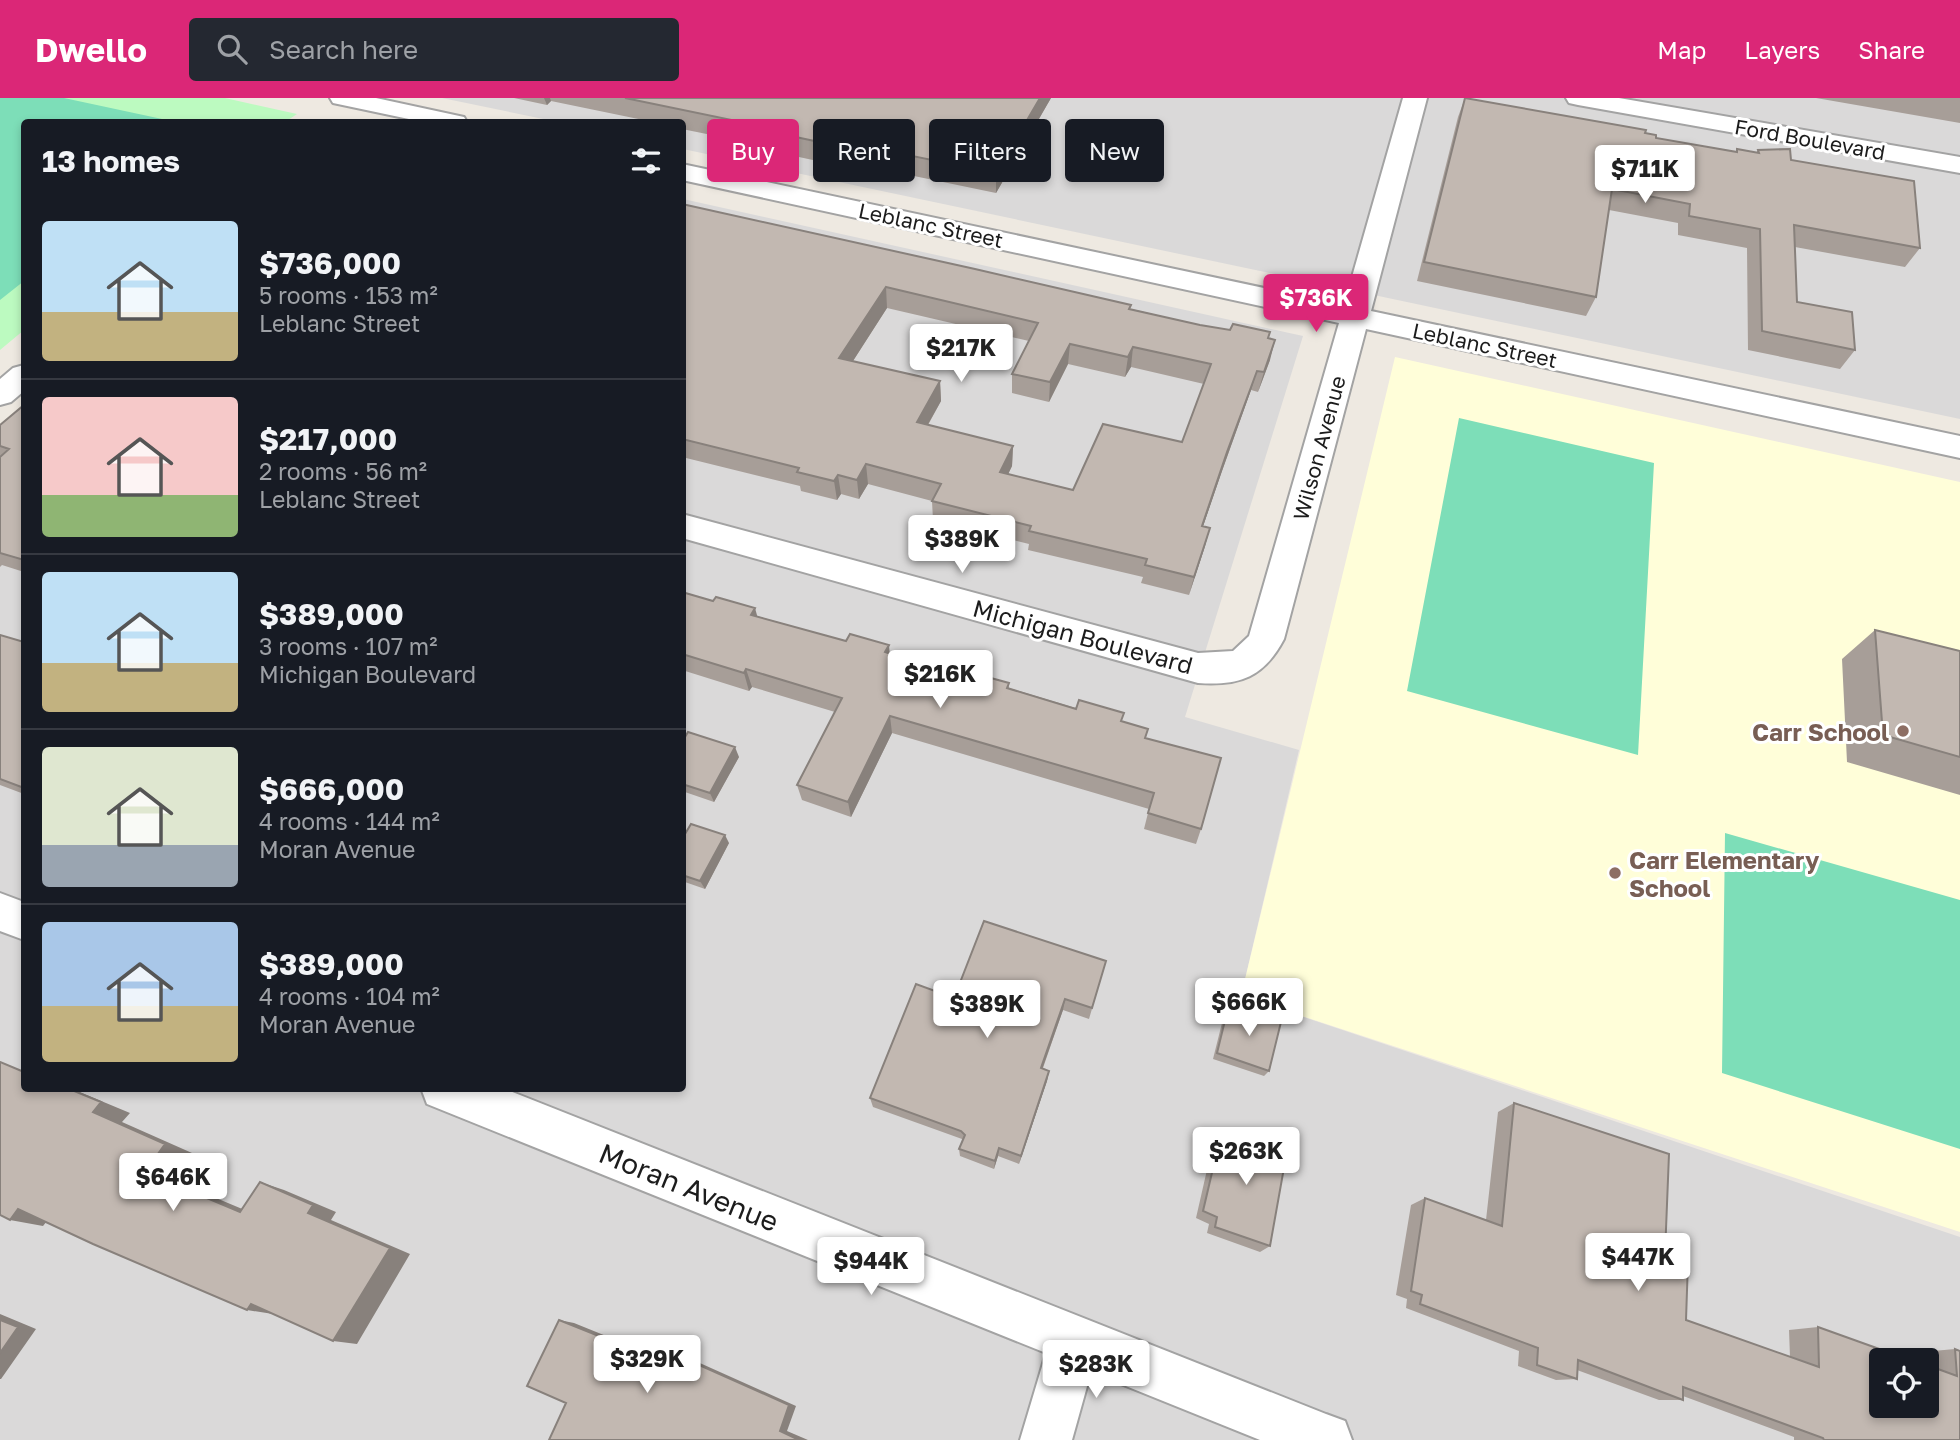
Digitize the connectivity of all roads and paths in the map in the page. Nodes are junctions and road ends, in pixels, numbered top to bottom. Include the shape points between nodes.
1 (1415, 98) edge
2 (1578, 98) edge
3 (350, 105) edge
4 (436, 119) edge
5 (1960, 165) edge
6 (686, 173) edge
7 (1355, 317) junction
8 (21, 378) edge
9 (0, 395) edge
10 (1960, 447) edge
11 (686, 527) edge
12 (1241, 666) joint
13 (0, 912) edge
14 (21, 920) edge
15 (453, 1092) edge
16 (1075, 1340) junction
17 (1046, 1440) edge
18 (1326, 1440) edge

1 - 7 street, Wilson Avenue
2 - 5 street, Ford Boulevard
3 - 4 street
6 - 7 street, Leblanc Street
7 - 10 street, Leblanc Street
7 - 12 street, Wilson Avenue via 1266,639
8 - 9 street
11 - 12 street, Michigan Boulevard via 1198,668
13 - 14 street
15 - 16 street, Moran Avenue
16 - 17 street
16 - 18 street, Moran Avenue

